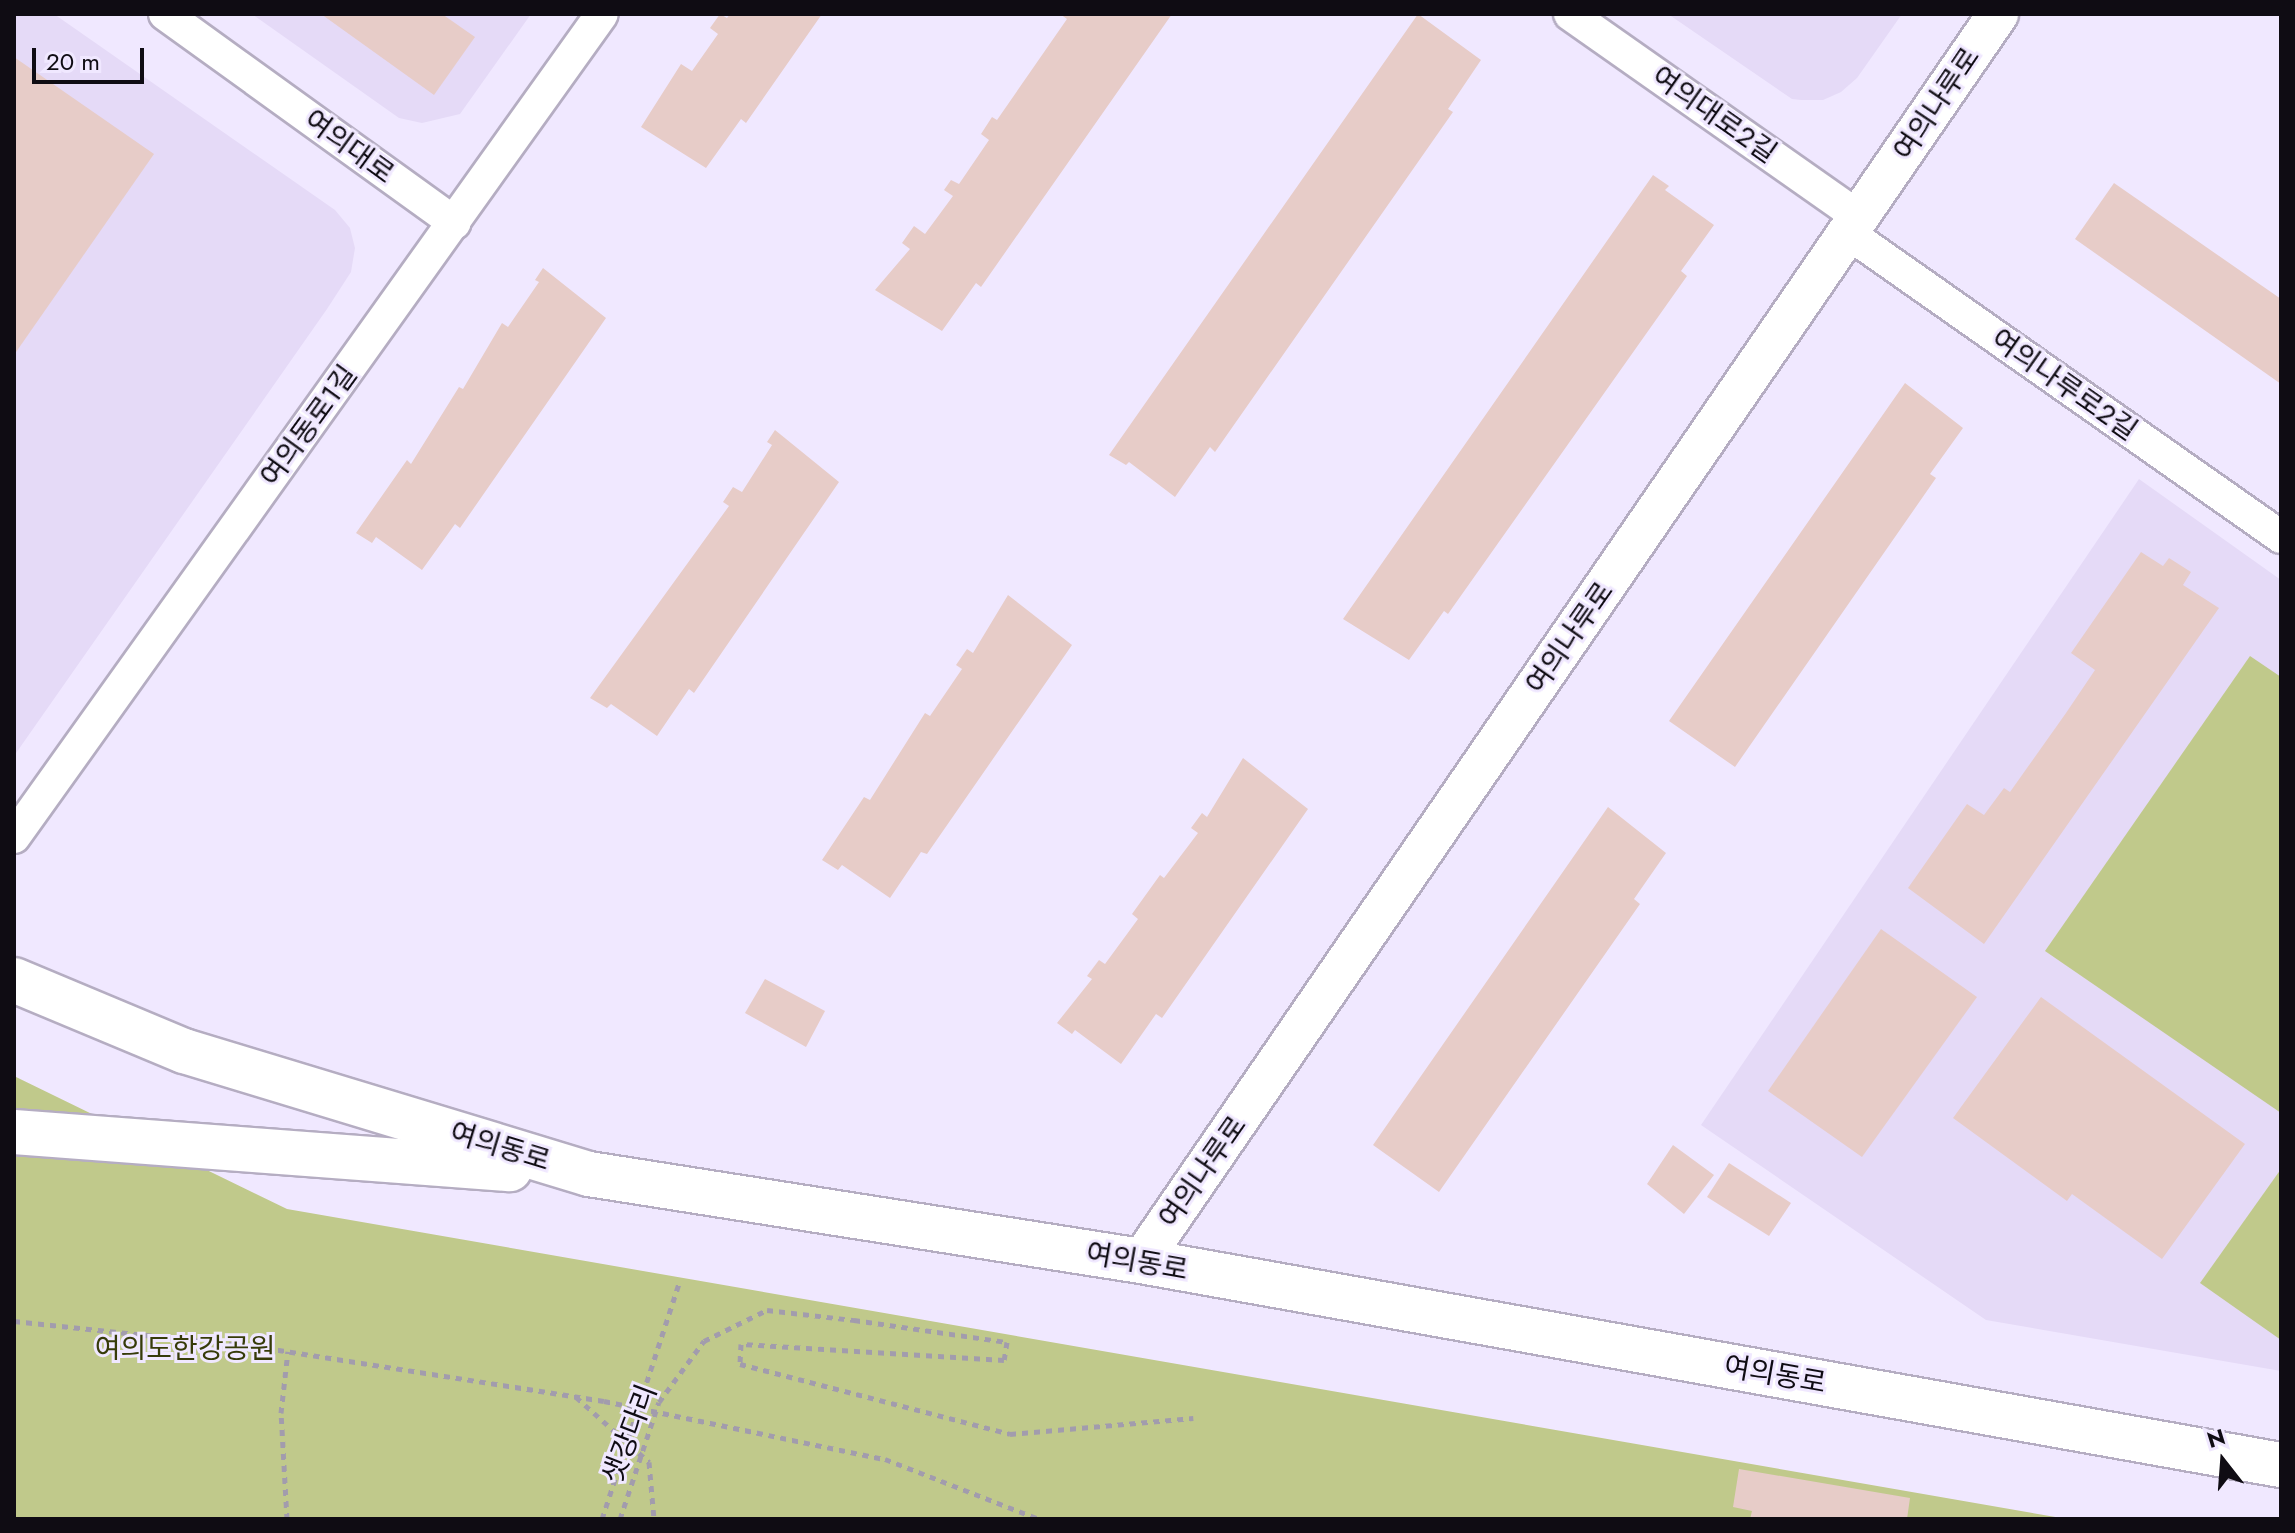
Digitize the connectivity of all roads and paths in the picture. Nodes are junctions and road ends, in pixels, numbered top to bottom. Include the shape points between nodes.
1 (165, 14) edge
2 (602, 14) edge
3 (1570, 14) edge
4 (1998, 14) edge
5 (455, 223) junction
6 (1853, 225) junction
7 (2281, 537) edge
8 (14, 837) edge
9 (14, 980) edge
10 (14, 1132) edge
11 (589, 1174) junction
12 (1141, 1261) junction
13 (680, 1281) dead end
14 (14, 1321) edge
15 (288, 1351) junction
16 (574, 1395) junction
17 (1193, 1418) dead end
18 (2281, 1465) edge
19 (287, 1519) edge
20 (602, 1519) edge
21 (620, 1519) edge
22 (654, 1519) edge
23 (1039, 1519) edge

1 - 5 street, 여의대로
2 - 5 street, 여의동로1길
3 - 6 street, 여의대로2길
4 - 6 street, 여의나루로
5 - 8 street, 여의동로1길
6 - 7 street, 여의나루로2길
6 - 12 street, 여의나루로
9 - 11 main road, 여의동로 via 184,1051
10 - 11 main road
11 - 12 main road, 여의동로
12 - 18 main road, 여의동로
13 - 20 path, bridge
14 - 15 path
15 - 16 path
15 - 19 path via 281,1413
16 - 22 path via 649,1462
16 - 23 path via 885,1459
17 - 21 path, 샛강다리, bridge via 1010,1434 740,1364 741,1344 1004,1360 1007,1342 767,1310 704,1341 659,1402

